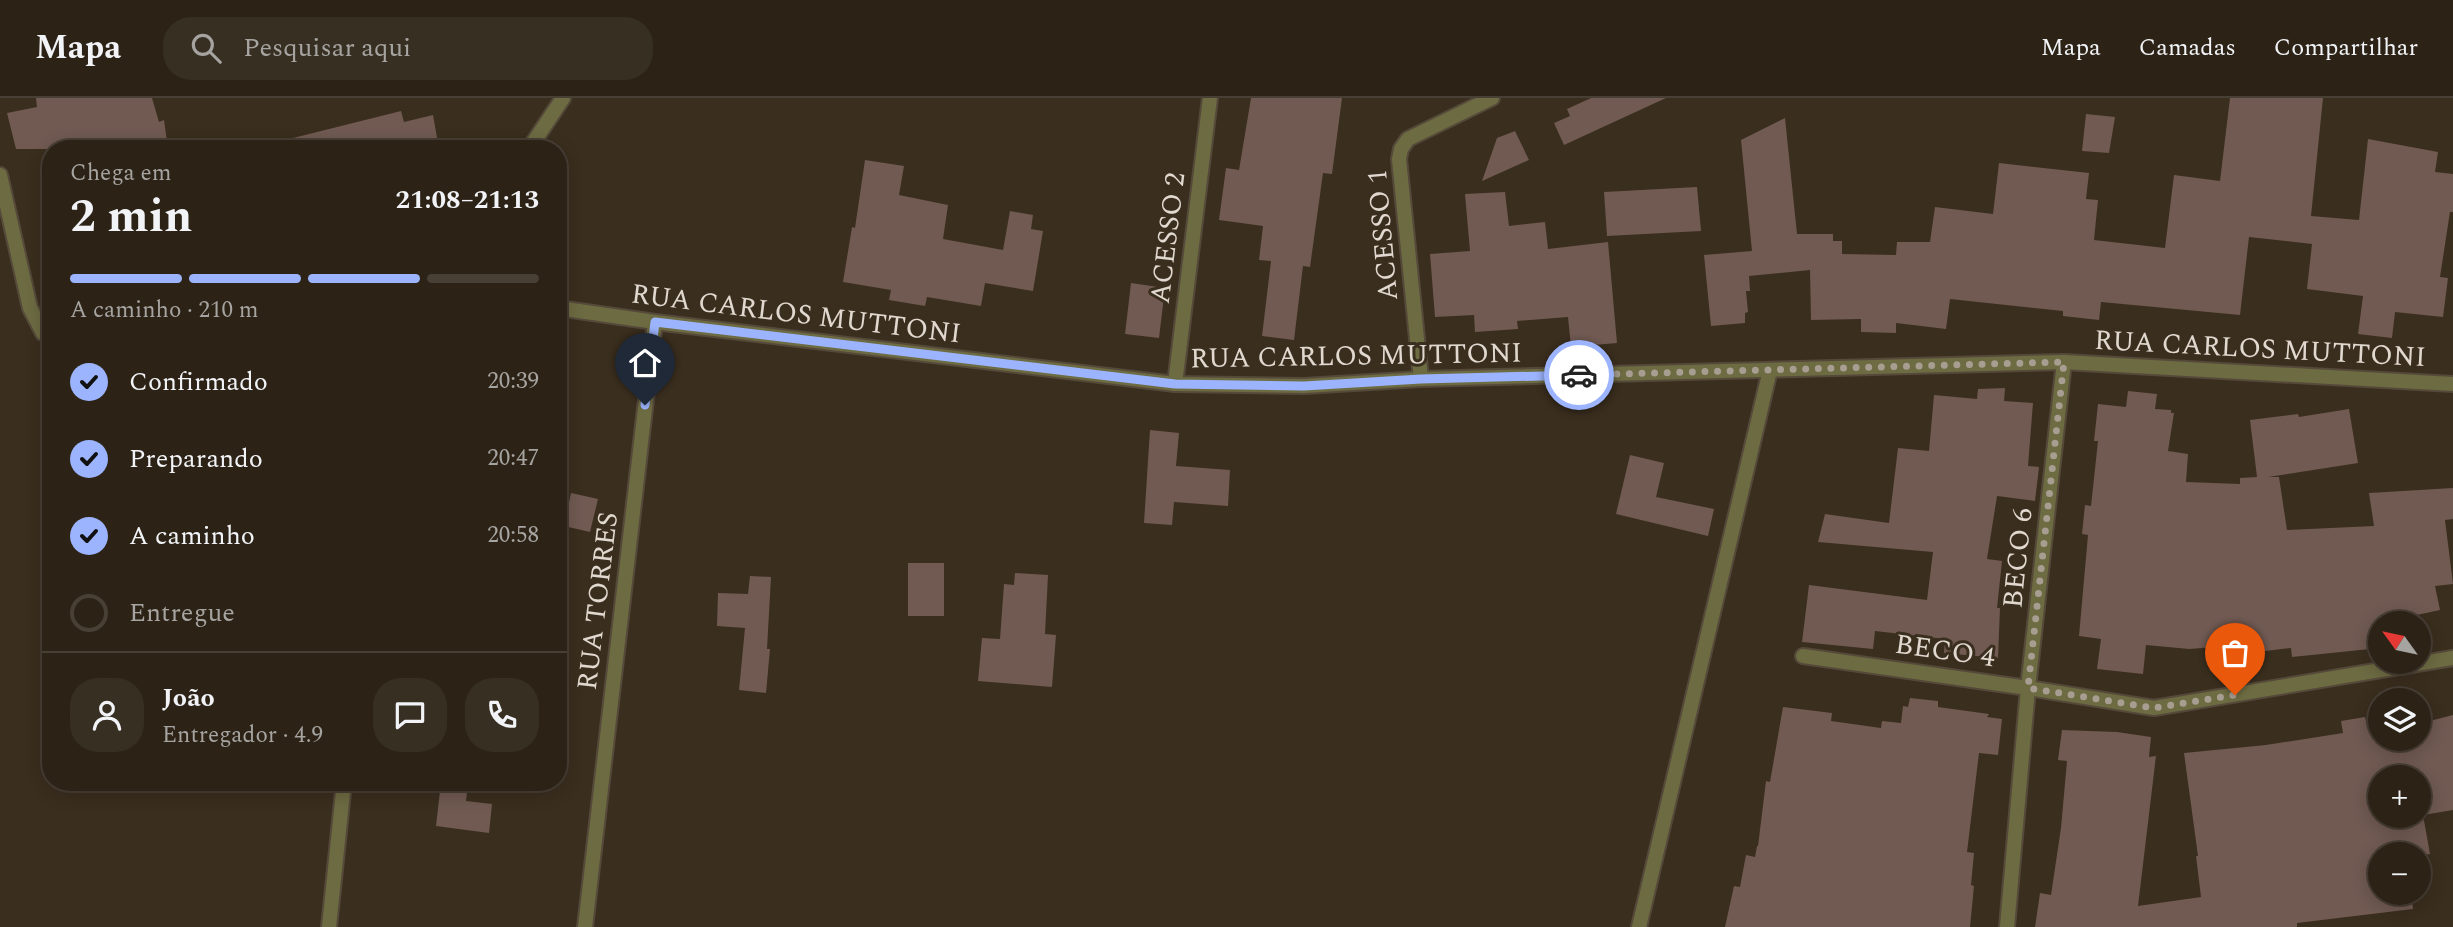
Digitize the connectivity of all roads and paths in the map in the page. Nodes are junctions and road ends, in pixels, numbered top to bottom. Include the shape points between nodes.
1 (563, 98) edge
2 (1210, 98) edge
3 (1492, 98) edge
4 (535, 140) edge
5 (0, 174) edge
6 (567, 309) edge
7 (655, 322) junction
8 (42, 331) edge
9 (2064, 362) junction
10 (1770, 370) junction
11 (1421, 379) junction
12 (1175, 384) junction
13 (2453, 384) edge
14 (1803, 656) dead end
15 (2453, 658) edge
16 (2028, 688) junction
17 (343, 791) edge
18 (329, 927) edge
19 (585, 927) edge
20 (1639, 927) edge
21 (2007, 927) edge

1 - 4 street
2 - 12 street, ACESSO 2
3 - 11 street, ACESSO 1 via 1408,139 1401,149
5 - 8 street via 30,308
6 - 7 street, RUA CARLOS MUTTONI
7 - 12 street, RUA CARLOS MUTTONI
7 - 19 street, RUA TORRES
9 - 10 street, RUA CARLOS MUTTONI
9 - 13 street, RUA CARLOS MUTTONI
9 - 16 street, BECO 6
10 - 11 street, RUA CARLOS MUTTONI
10 - 20 street
11 - 12 street, RUA CARLOS MUTTONI via 1304,386
14 - 16 street, BECO 4
15 - 16 street, BECO 4 via 2154,708
16 - 21 street, BECO 6
17 - 18 street

